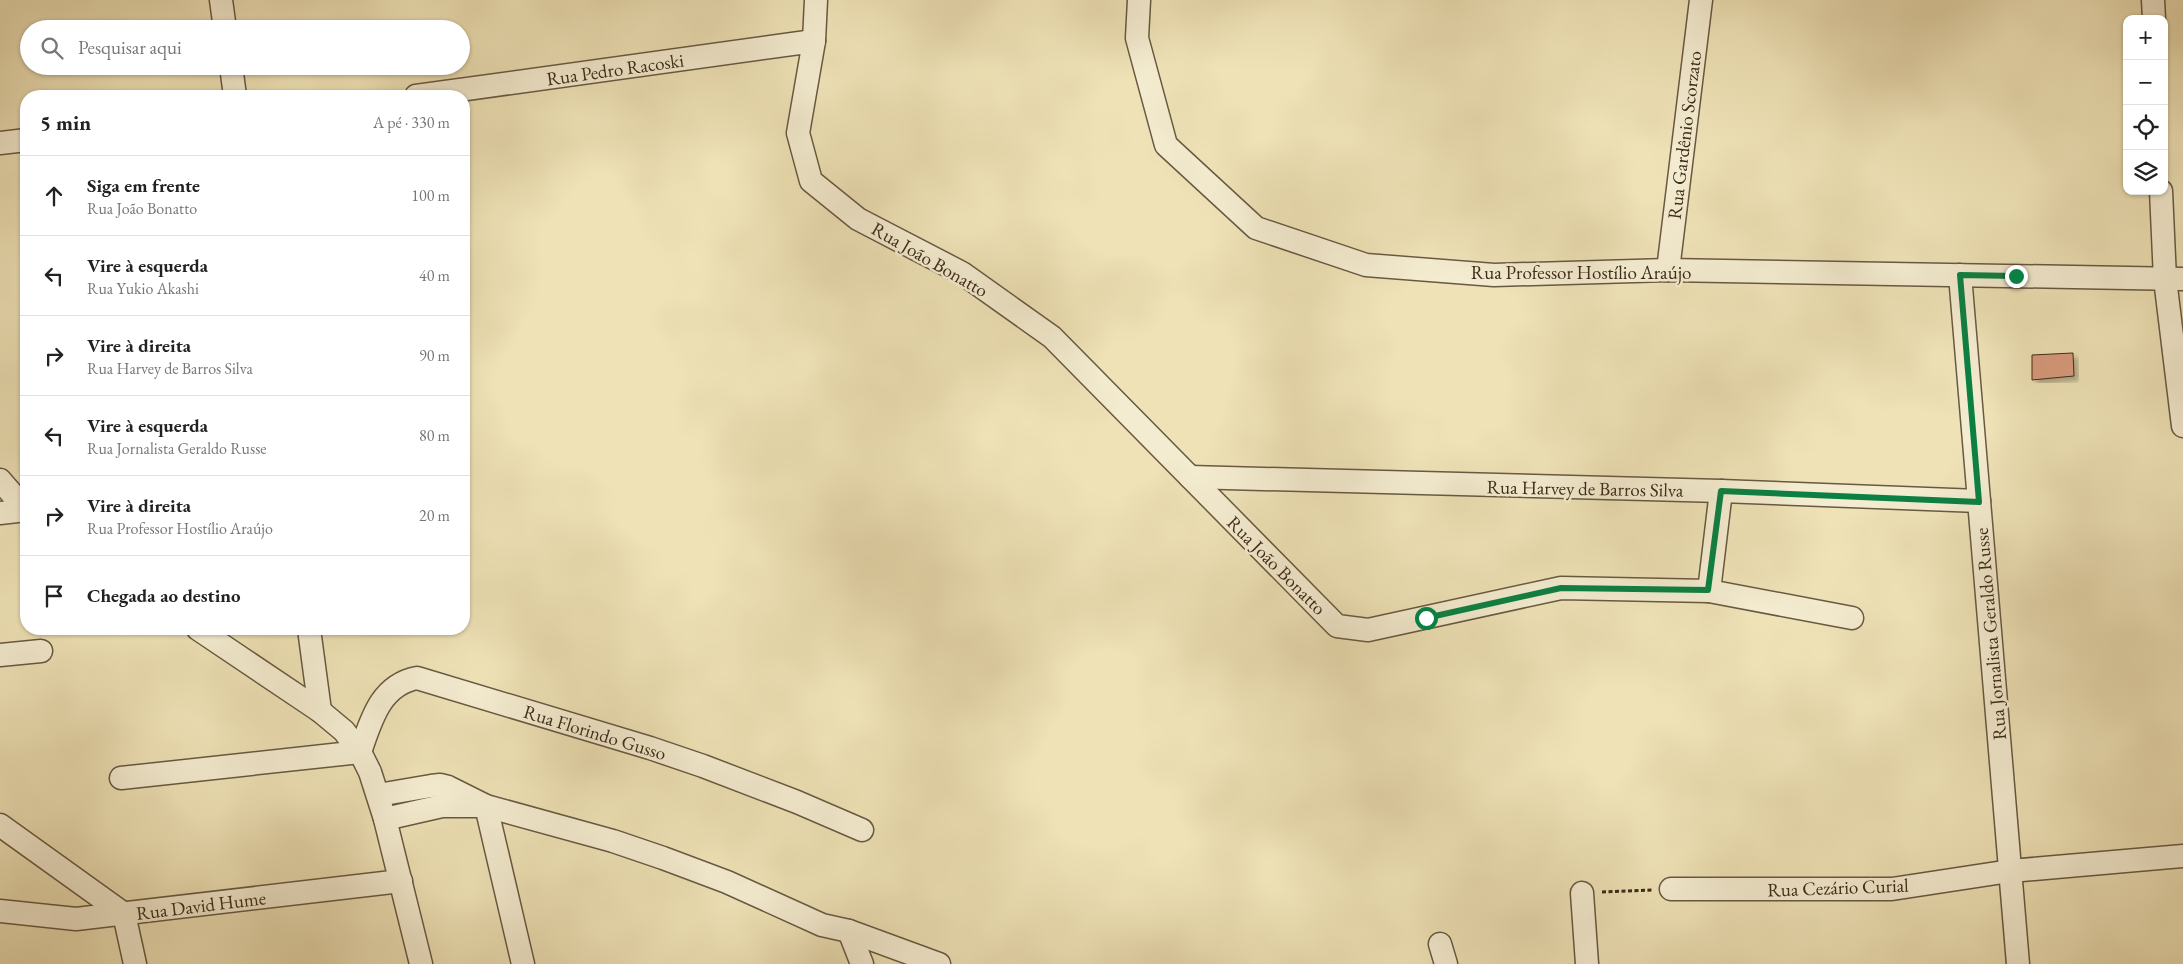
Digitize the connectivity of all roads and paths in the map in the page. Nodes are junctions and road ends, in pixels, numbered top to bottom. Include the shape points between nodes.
1 (221, 0) edge
2 (816, 0) edge
3 (1139, 0) edge
4 (1700, 0) edge
5 (2153, 0) edge
6 (2154, 15) edge
7 (224, 20) edge
8 (814, 41) junction
9 (232, 75) edge
10 (234, 90) edge
11 (459, 90) edge
12 (20, 141) edge
13 (0, 143) edge
14 (2162, 195) edge
15 (1668, 270) junction
16 (1960, 275) junction
17 (2174, 279) edge
18 (2183, 426) edge
19 (1190, 477) junction
20 (0, 480) edge
21 (1721, 491) junction
22 (1979, 502) junction
23 (20, 503) edge
24 (20, 511) edge
25 (0, 513) edge
26 (1708, 590) junction
27 (1852, 618) dead end
28 (207, 635) edge
29 (310, 635) edge
30 (41, 651) dead end
31 (0, 655) edge
32 (320, 711) junction
33 (360, 752) junction
34 (121, 778) dead end
35 (378, 795) junction
36 (486, 806) junction
37 (385, 819) junction
38 (0, 825) edge
39 (862, 830) dead end
40 (2183, 856) edge
41 (2010, 871) junction
42 (401, 881) junction
43 (1671, 889) joint
44 (1582, 893) joint
45 (0, 911) edge
46 (124, 914) junction
47 (849, 931) junction
48 (135, 964) edge
49 (421, 964) edge
50 (523, 964) edge
51 (862, 964) edge
52 (939, 964) edge
53 (1587, 964) edge
54 (2018, 964) edge

1 - 7 street
2 - 8 street
3 - 15 street, Rua Professor Hostílio Araújo via 1137,38 1166,145 1256,228 1366,265 1494,275
4 - 15 street, Rua Gardênio Scorzato
5 - 6 street
8 - 11 street, Rua Pedro Racoski
8 - 19 street, Rua João Bonatto via 798,133 812,181 858,219 962,273 1052,337
9 - 10 street
12 - 13 street
14 - 17 street
15 - 16 street, Rua Professor Hostílio Araújo
16 - 17 street, Rua Professor Hostílio Araújo
16 - 22 street, Rua Jornalista Geraldo Russe
17 - 18 street
19 - 21 street, Rua Harvey de Barros Silva
19 - 26 street, Rua João Bonatto via 1337,626 1368,630 1561,588
20 - 23 street
21 - 22 street, Rua Harvey de Barros Silva
21 - 26 street
22 - 41 street, Rua Jornalista Geraldo Russe
24 - 25 street
26 - 27 street, Rua João Bonatto
28 - 32 street
29 - 32 street
30 - 31 street
32 - 33 street via 344,732
33 - 34 street
33 - 35 street
33 - 39 street, Rua Florindo Gusso via 371,719 390,690 409,680 425,679 703,766
35 - 36 street via 440,785
35 - 37 street
36 - 37 street via 442,806
36 - 47 street via 613,841 727,882 822,925
36 - 50 street
37 - 42 street
38 - 46 street
40 - 41 street, Rua Cezário Curial
41 - 43 street, Rua Cezário Curial via 1892,889
41 - 54 street, Rua Jornalista Geraldo Russe
42 - 46 street, Rua David Hume
42 - 49 street
43 - 44 path
44 - 53 street
45 - 46 street, Rua David Hume via 76,919
46 - 48 street
47 - 51 street
47 - 52 street

